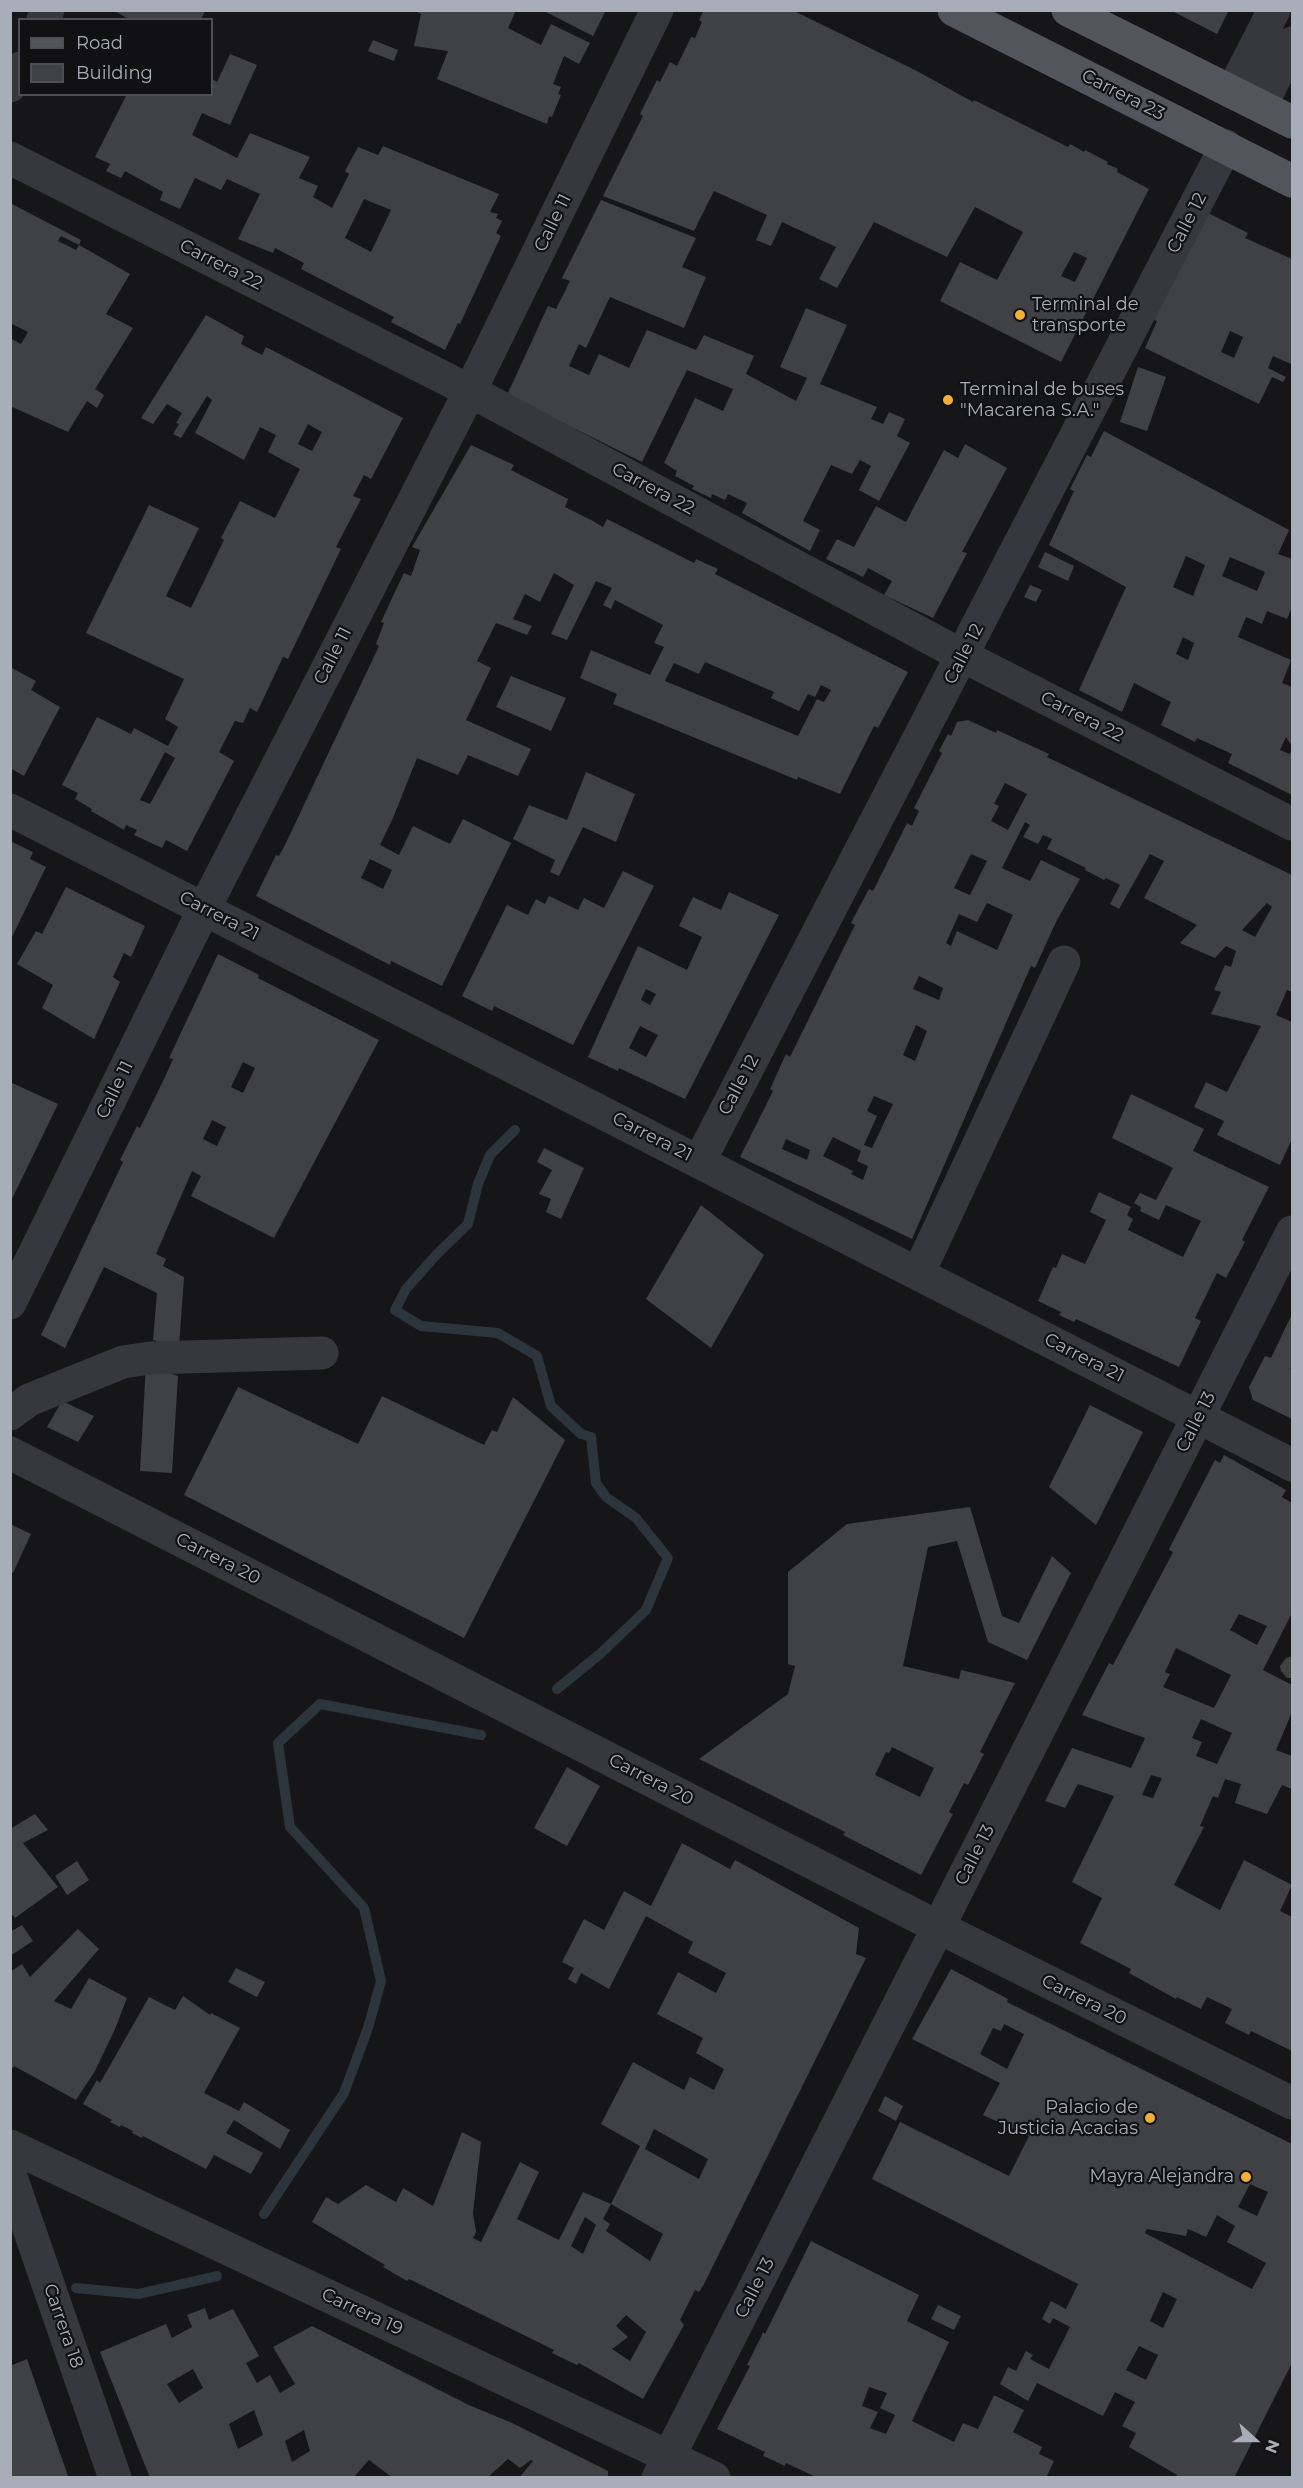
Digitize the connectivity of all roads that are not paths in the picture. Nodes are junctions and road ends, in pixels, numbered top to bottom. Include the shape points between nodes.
1 (657, 10) edge
2 (954, 10) edge
3 (1068, 10) edge
4 (1274, 10) edge
5 (1293, 43) edge
6 (18, 72) edge
7 (10, 86) edge
8 (1246, 99) junction
9 (1293, 122) edge
10 (1226, 146) junction
11 (10, 158) edge
12 (1293, 181) edge
13 (470, 391) junction
14 (963, 656) junction
15 (10, 810) edge
16 (1293, 824) edge
17 (204, 909) junction
18 (1065, 962) dead end
19 (699, 1162) junction
20 (1293, 1232) edge
21 (918, 1274) junction
22 (10, 1303) edge
23 (322, 1353) dead end
24 (10, 1414) edge
25 (1198, 1417) junction
26 (10, 1453) edge
27 (1293, 1465) edge
28 (938, 1927) junction
29 (1293, 2103) edge
30 (10, 2146) edge
31 (10, 2174) edge
32 (663, 2467) edge
33 (115, 2478) edge
34 (714, 2478) edge

1 - 13 street, Calle 11
2 - 10 main road, Carrera 23
3 - 8 main road
4 - 8 street
5 - 8 street
6 - 7 street
8 - 9 main road
10 - 12 main road, Carrera 23
10 - 14 street, Calle 12
11 - 13 street, Carrera 22
13 - 14 street, Carrera 22
13 - 17 street, Calle 11
14 - 16 street, Carrera 22
14 - 19 street, Calle 12
15 - 17 street, Carrera 21
17 - 19 street, Carrera 21
17 - 22 street, Calle 11
18 - 21 street
19 - 21 street, Carrera 21
20 - 25 street, Calle 13
21 - 25 street, Carrera 21
23 - 24 street via 123,1362 29,1400
25 - 27 street, Carrera 21
25 - 28 street, Calle 13
26 - 28 street, Carrera 20
28 - 29 street, Carrera 20
28 - 32 street, Calle 13
30 - 32 street, Carrera 19
31 - 33 street, Carrera 18
32 - 34 street, Carrera 19

